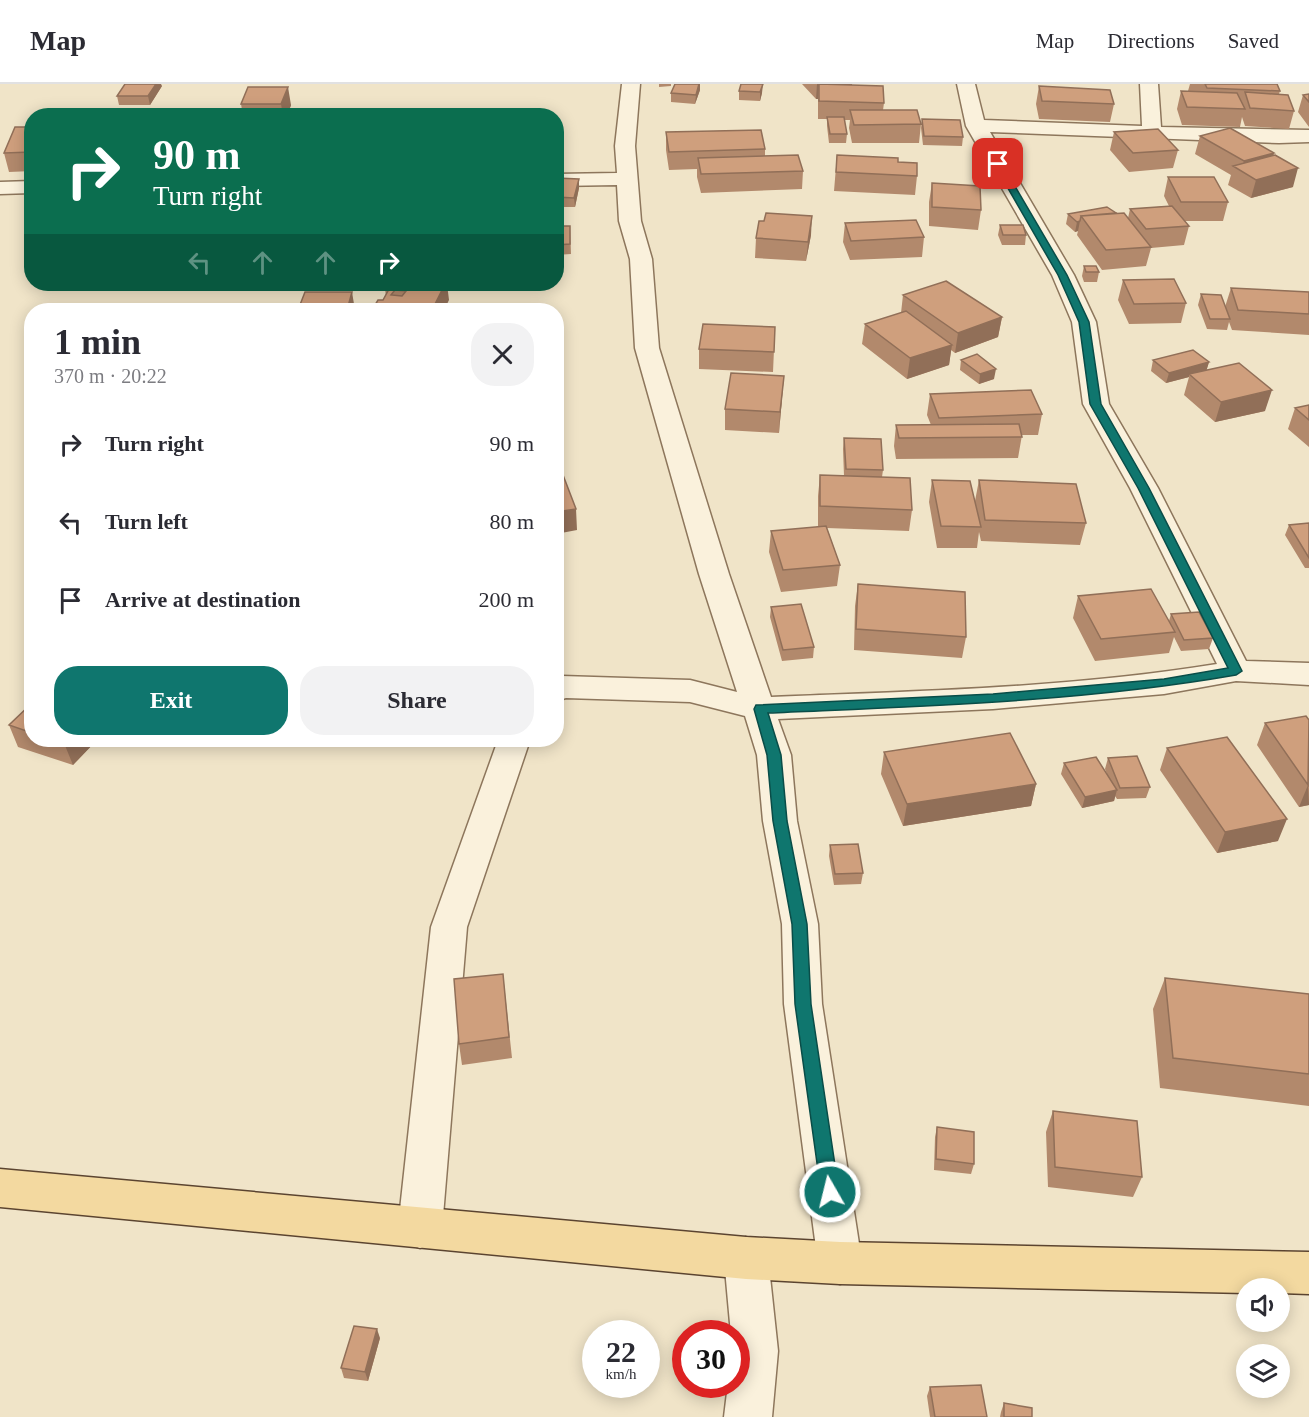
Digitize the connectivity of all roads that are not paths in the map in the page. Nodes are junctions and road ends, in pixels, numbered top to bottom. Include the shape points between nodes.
1 (631, 84) edge
2 (966, 84) edge
3 (1149, 84) edge
4 (976, 126) junction
5 (1152, 133) junction
6 (1309, 136) edge
7 (628, 179) junction
8 (564, 180) edge
9 (24, 187) edge
10 (0, 188) edge
11 (1236, 671) junction
12 (1309, 674) edge
13 (564, 687) edge
14 (760, 709) junction
15 (512, 747) edge
16 (0, 1188) edge
17 (420, 1228) junction
18 (746, 1258) junction
19 (840, 1263) junction
20 (1309, 1273) edge
21 (748, 1417) edge

1 - 7 street via 625,146
2 - 4 street
3 - 5 street
4 - 5 street
4 - 11 street via 1063,275 1084,322 1096,404 1144,488
5 - 6 street
7 - 8 street
7 - 14 street via 630,221 641,259 647,348 714,574
9 - 10 street
11 - 12 street
11 - 14 street via 1164,683 1005,697
13 - 14 street via 690,691
14 - 19 street via 774,755 780,821 800,924 803,1004
15 - 17 street via 449,927
16 - 17 main road
17 - 18 main road
18 - 19 main road
18 - 21 street via 755,1350
19 - 20 main road

